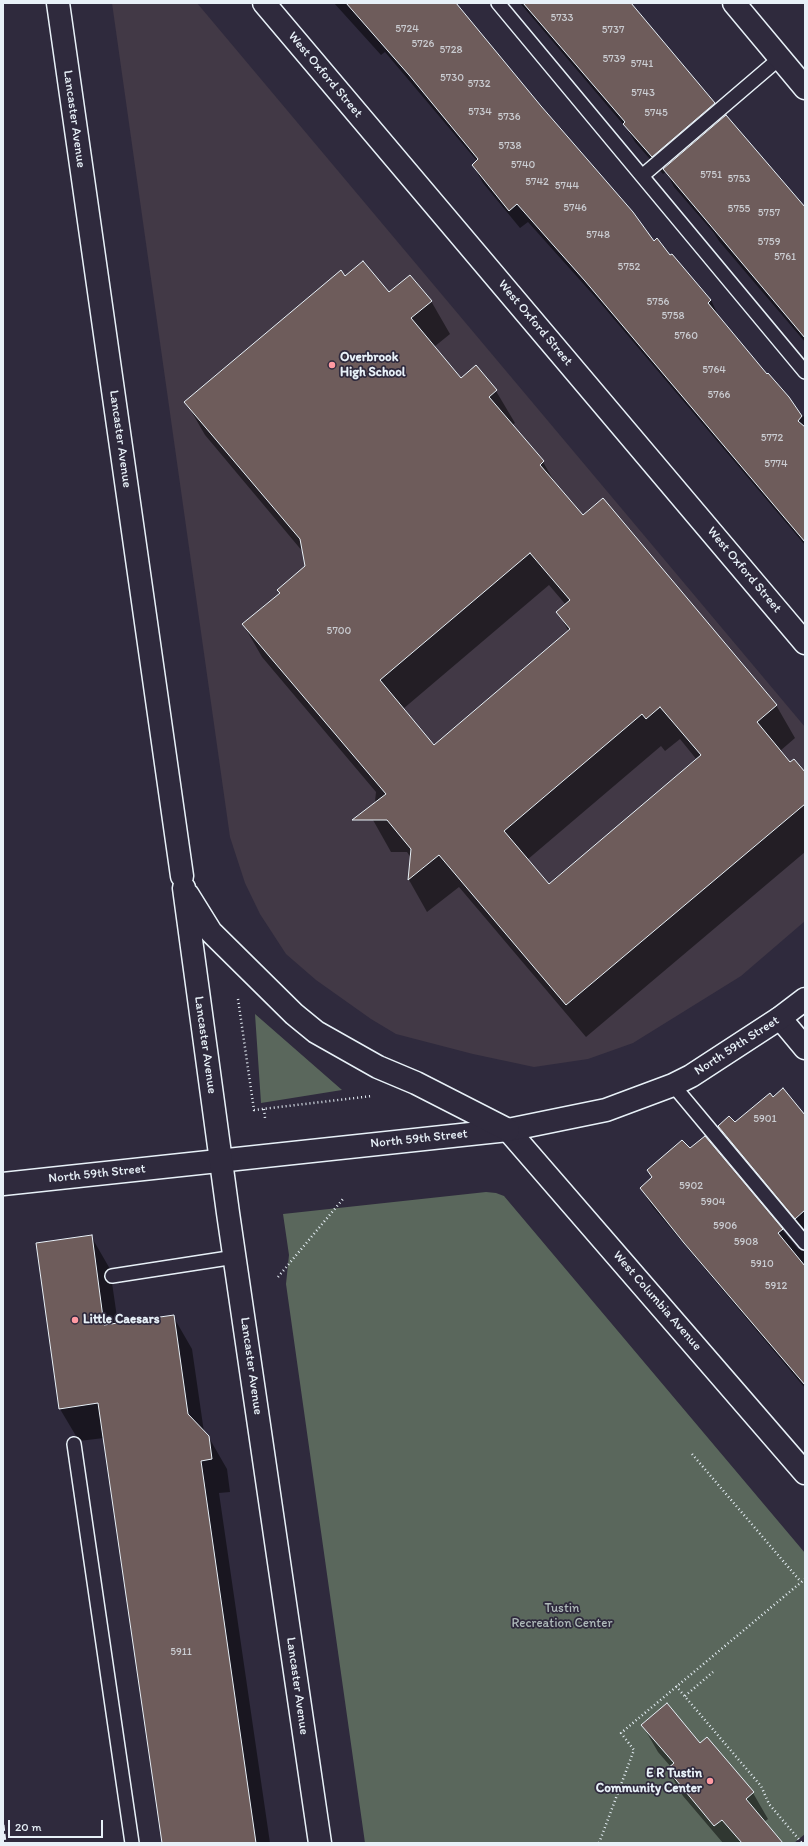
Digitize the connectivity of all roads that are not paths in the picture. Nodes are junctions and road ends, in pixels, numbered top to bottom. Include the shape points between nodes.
1 (58, 3) edge
2 (264, 3) edge
3 (498, 3) edge
4 (734, 3) edge
5 (780, 58) junction
6 (805, 88) edge
7 (642, 176) junction
8 (805, 372) edge
9 (805, 642) edge
10 (183, 882) junction
11 (805, 999) edge
12 (780, 1018) junction
13 (805, 1048) edge
14 (673, 1085) junction
15 (508, 1130) junction
16 (221, 1160) junction
17 (8, 1184) edge
18 (805, 1243) edge
19 (235, 1257) junction
20 (112, 1276) dead end
21 (74, 1444) dead end
22 (805, 1473) edge
23 (132, 1843) edge
24 (320, 1843) edge

1 - 10 main road, Lancaster Avenue
2 - 9 main road, West Oxford Street
3 - 7 lane
4 - 5 main road
5 - 6 main road
5 - 7 lane
7 - 8 lane
10 - 15 main road via 211,932 294,1014 316,1032 378,1067 416,1083
10 - 16 main road, Lancaster Avenue
11 - 12 main road, North 59th Street
12 - 13 main road
12 - 14 main road, North 59th Street
14 - 15 main road, North 59th Street via 606,1110
14 - 18 lane
15 - 16 main road, North 59th Street
15 - 22 main road, West Columbia Avenue
16 - 17 main road, North 59th Street
16 - 19 main road, Lancaster Avenue
19 - 20 lane
19 - 24 main road, Lancaster Avenue
21 - 23 lane

